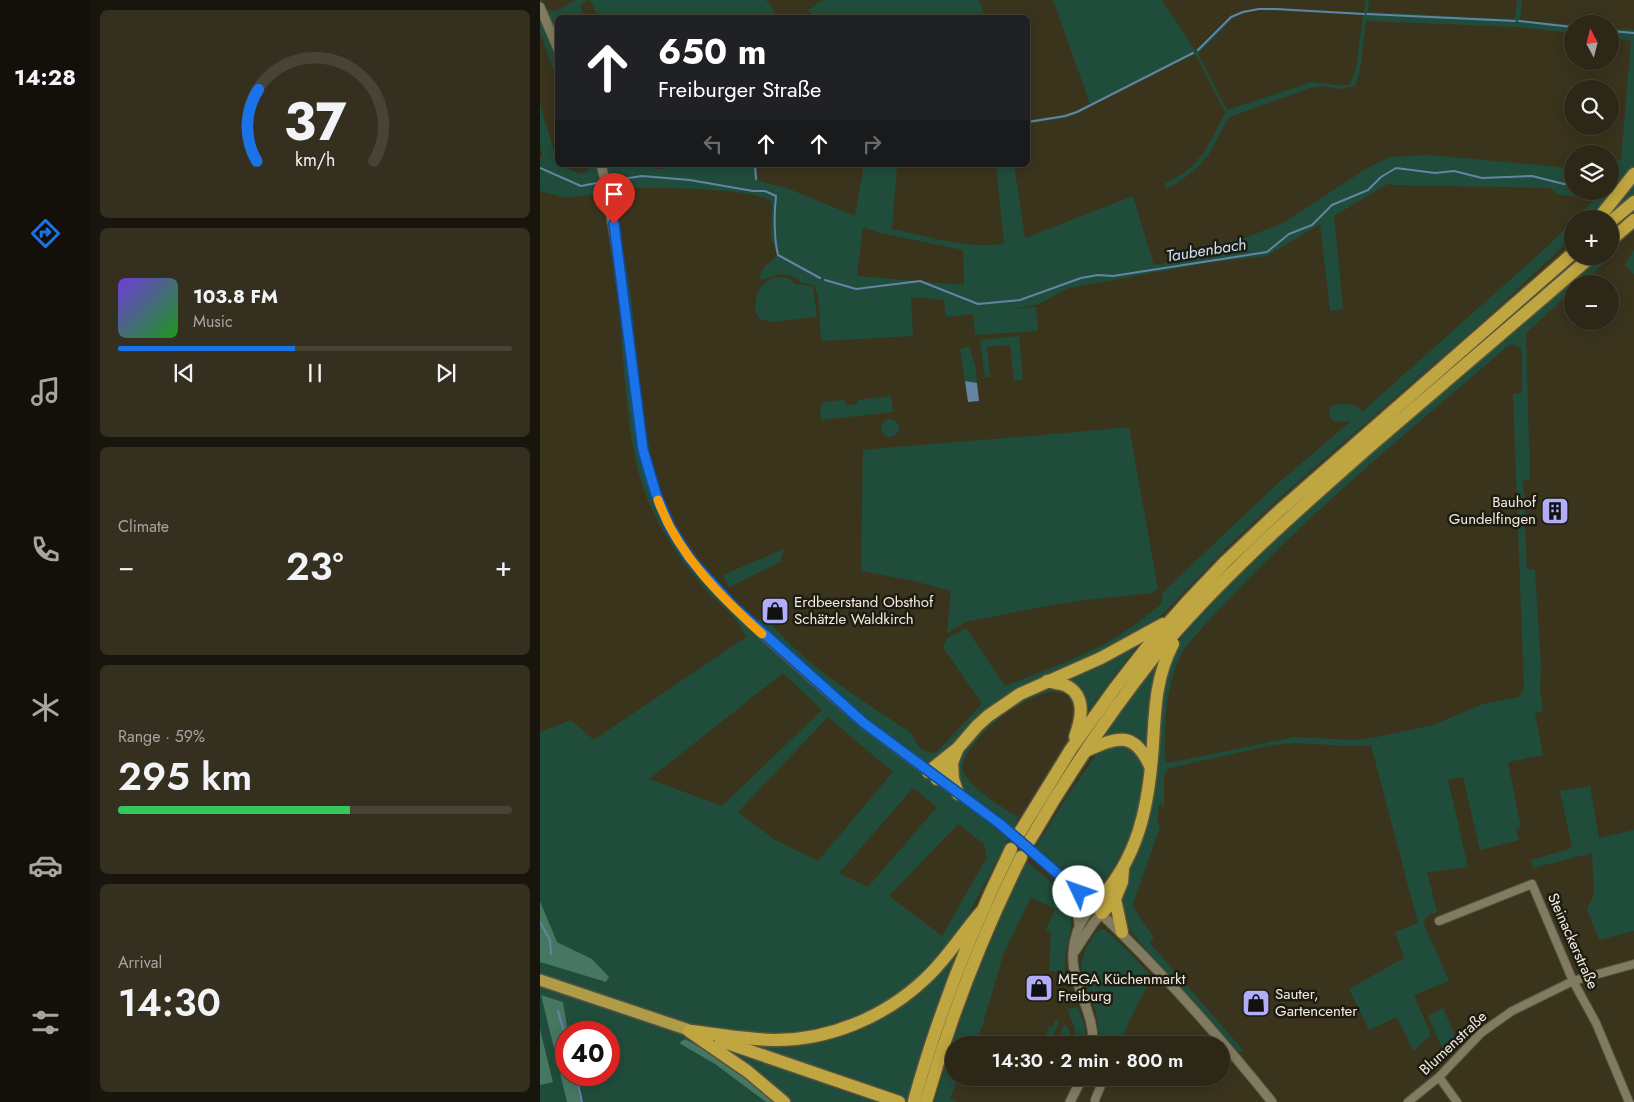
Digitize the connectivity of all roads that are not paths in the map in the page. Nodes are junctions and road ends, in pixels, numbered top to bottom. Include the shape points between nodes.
1 (540, 7) edge
2 (555, 42) edge
3 (602, 167) edge
4 (1634, 174) edge
5 (1634, 202) edge
6 (1605, 210) edge
7 (1619, 214) edge
8 (1634, 220) edge
9 (1619, 233) edge
10 (1564, 260) edge
11 (1582, 265) edge
12 (1177, 622) junction
13 (1047, 681) junction
14 (958, 748) junction
15 (1071, 750) junction
16 (1086, 751) junction
17 (952, 762) junction
18 (1151, 768) junction
19 (932, 775) junction
20 (958, 794) junction
21 (1123, 866) junction
22 (1074, 889) junction
23 (1115, 899) junction
24 (1098, 909) junction
25 (981, 912) junction
26 (1439, 921) dead end
27 (1079, 925) junction
28 (1122, 932) junction
29 (1074, 954) junction
30 (1634, 964) edge
31 (540, 980) edge
32 (1573, 981) junction
33 (688, 1030) junction
34 (1093, 1036) edge
35 (1438, 1077) junction
36 (1078, 1086) edge
37 (1101, 1086) edge
38 (1095, 1100) dead end
39 (914, 1101) edge
40 (784, 1102) edge
41 (899, 1102) edge
42 (926, 1102) edge
43 (1070, 1102) edge
44 (1272, 1102) edge
45 (1408, 1102) edge
46 (1457, 1102) edge
47 (1629, 1102) edge

1 - 2 street
3 - 19 street via 617,244 643,450 670,527 690,559 733,606 864,723
4 - 6 highway
5 - 7 highway
8 - 9 highway
10 - 12 highway via 1226,560
11 - 12 highway via 1282,524
12 - 13 highway
12 - 15 highway via 1115,688
12 - 16 highway
12 - 18 highway via 1160,673
13 - 14 highway via 1020,694 988,716
13 - 15 highway via 1066,686 1080,702 1080,721
14 - 17 highway
14 - 19 highway
15 - 16 highway via 1025,836
16 - 18 highway via 1112,740 1127,739 1138,746
17 - 19 highway
17 - 20 highway
18 - 21 highway via 1148,799
19 - 20 street
20 - 22 street, bridge via 1000,824
21 - 23 highway via 1122,882
21 - 24 highway via 1102,896
22 - 24 street
22 - 27 street
23 - 24 highway
23 - 28 highway
24 - 27 street via 1084,916
24 - 28 street
24 - 29 street via 1094,922
25 - 33 highway via 941,962 911,992 892,1006 845,1028 815,1036 774,1040
25 - 39 highway via 941,1011
25 - 42 highway via 1016,853 959,997
26 - 32 street, Steinackerstraße via 1532,884
27 - 29 street
28 - 44 street via 1159,970
29 - 34 street via 1074,970 1090,1015
30 - 32 street, Blumenstraße
31 - 33 main road
32 - 35 street, Blumenstraße via 1501,1018 1481,1033
32 - 47 street, Steinackerstraße via 1596,1023
33 - 40 highway via 747,1071
33 - 41 highway
35 - 45 street, Blumenstraße
35 - 46 street
36 - 43 street
37 - 38 street

